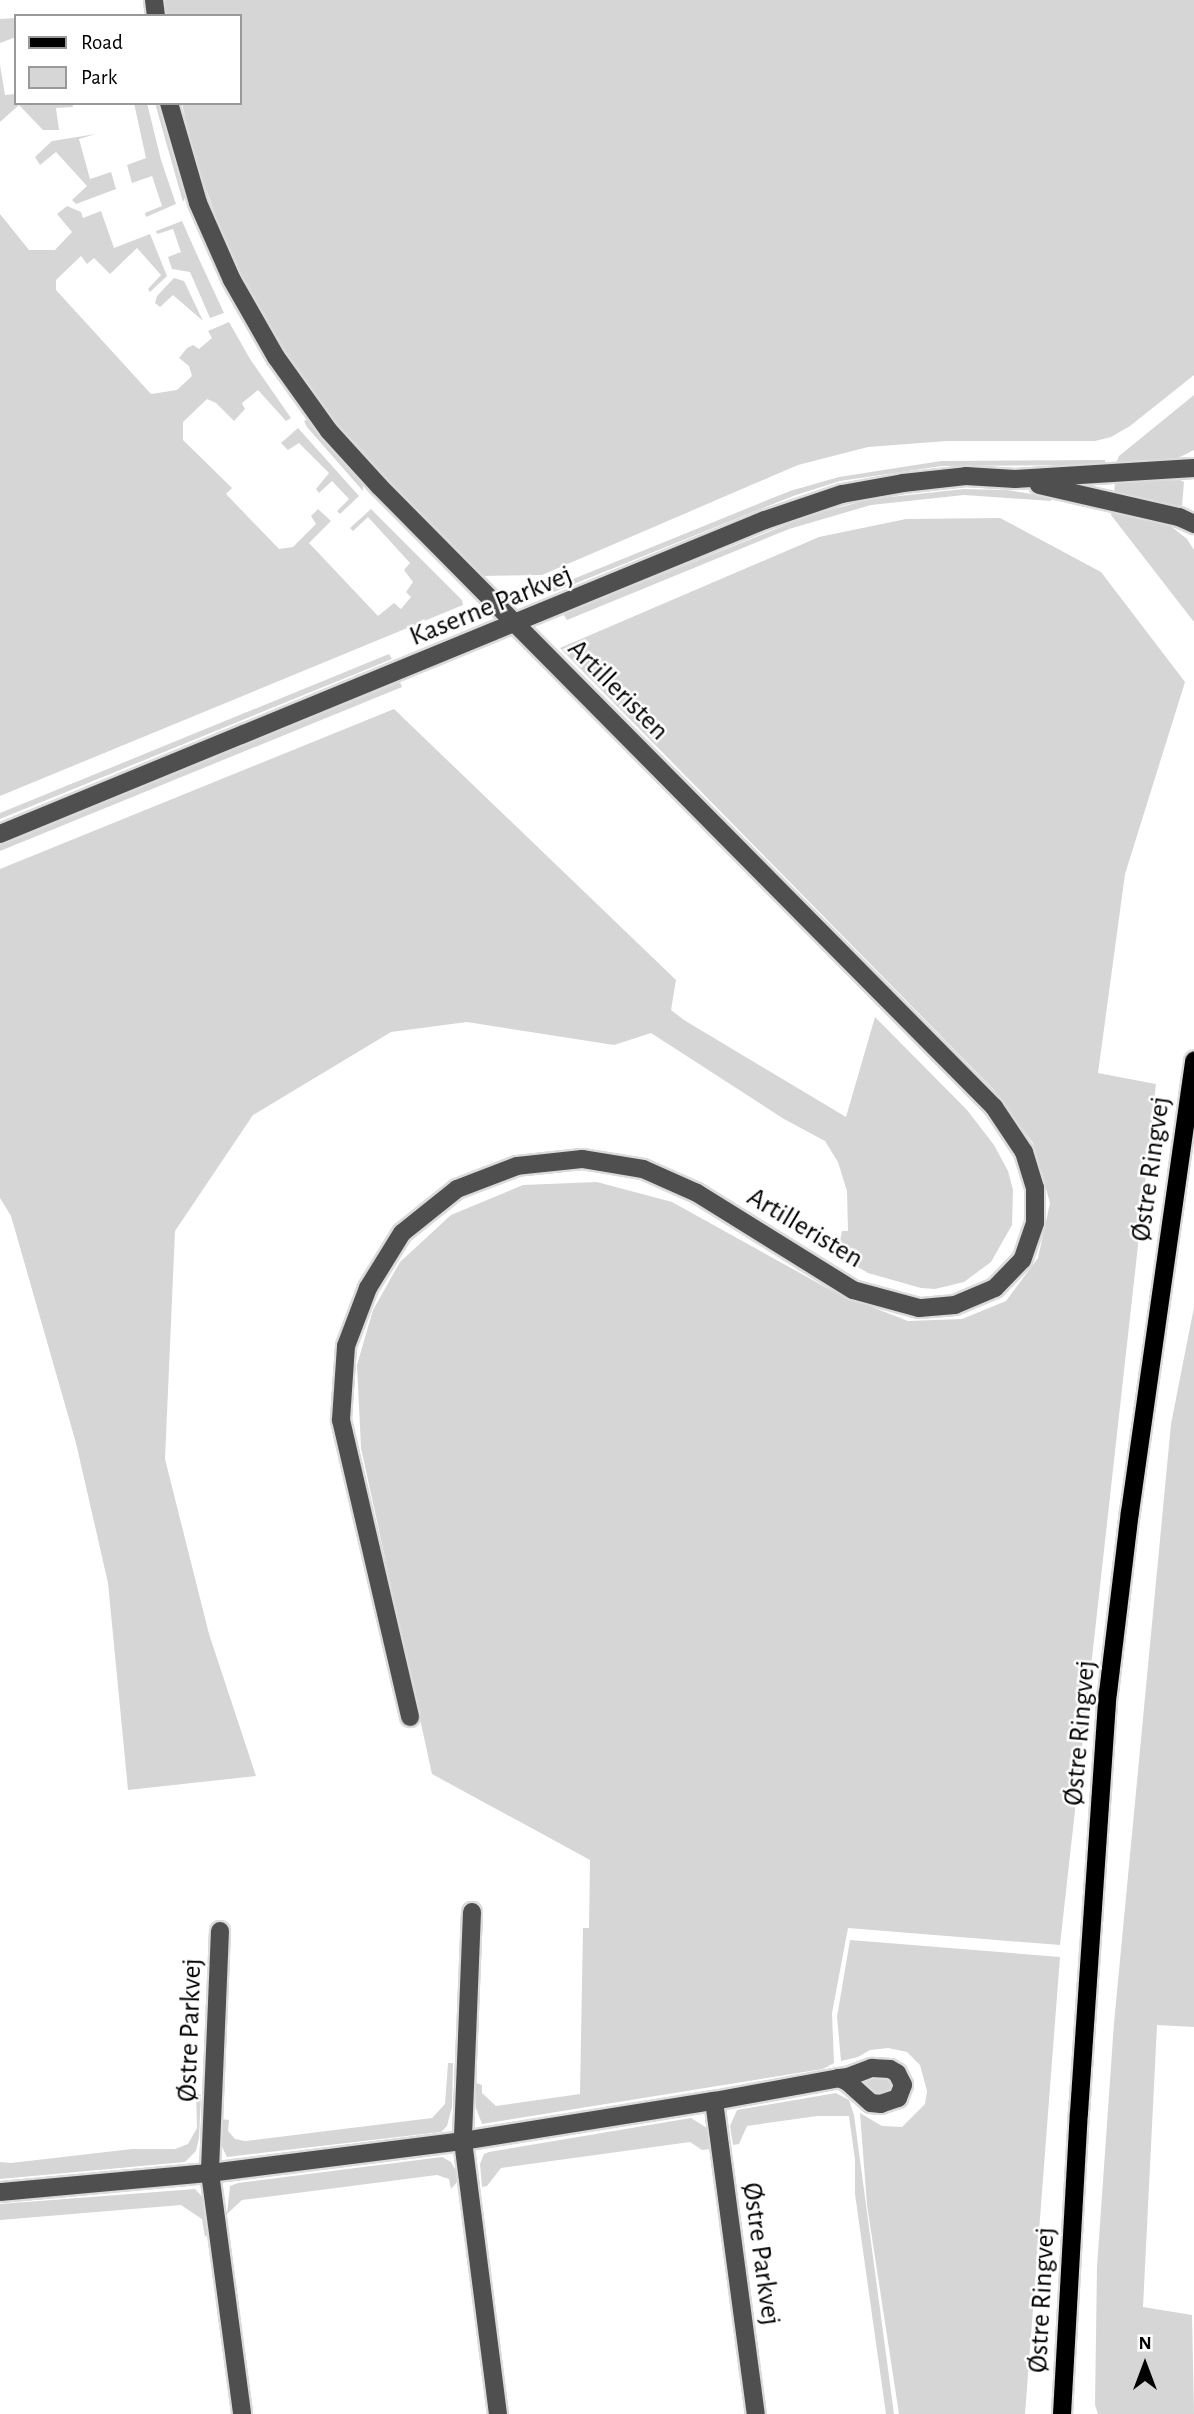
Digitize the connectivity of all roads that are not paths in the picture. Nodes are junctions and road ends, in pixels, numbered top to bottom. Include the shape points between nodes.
1 (170, 105) edge
2 (1194, 468) edge
3 (1015, 479) junction
4 (1194, 524) edge
5 (517, 624) junction
6 (0, 834) edge
7 (1194, 1061) edge
8 (410, 1717) dead end
9 (472, 1912) dead end
10 (220, 1931) dead end
11 (839, 2078) dead end
12 (714, 2101) junction
13 (463, 2141) junction
14 (211, 2173) junction
15 (0, 2192) edge
16 (242, 2414) edge
17 (498, 2414) edge
18 (755, 2414) edge
19 (1062, 2414) edge

1 - 5 street, Artilleristen via 208,227 246,307 290,378 355,461
2 - 3 street, Kaserne Parkvej
3 - 4 street, Kaserne Parkvej
3 - 5 street, Kaserne Parkvej via 965,477 842,494 765,520
5 - 6 street, Kaserne Parkvej
5 - 8 street, Artilleristen via 994,1107 1024,1152 1035,1188 1035,1223 1022,1260 995,1289 956,1305 919,1308 853,1290 697,1193 643,1169 582,1159 516,1166 457,1189 402,1233 368,1288 346,1346 341,1420
7 - 19 main road, Østre Ringvej via 1108,1693
9 - 13 street
10 - 14 street, Østre Parkvej
11 - 12 street
12 - 13 street
12 - 18 street, Østre Parkvej
13 - 14 street
13 - 17 street
14 - 15 street
14 - 16 street, Østre Parkvej

